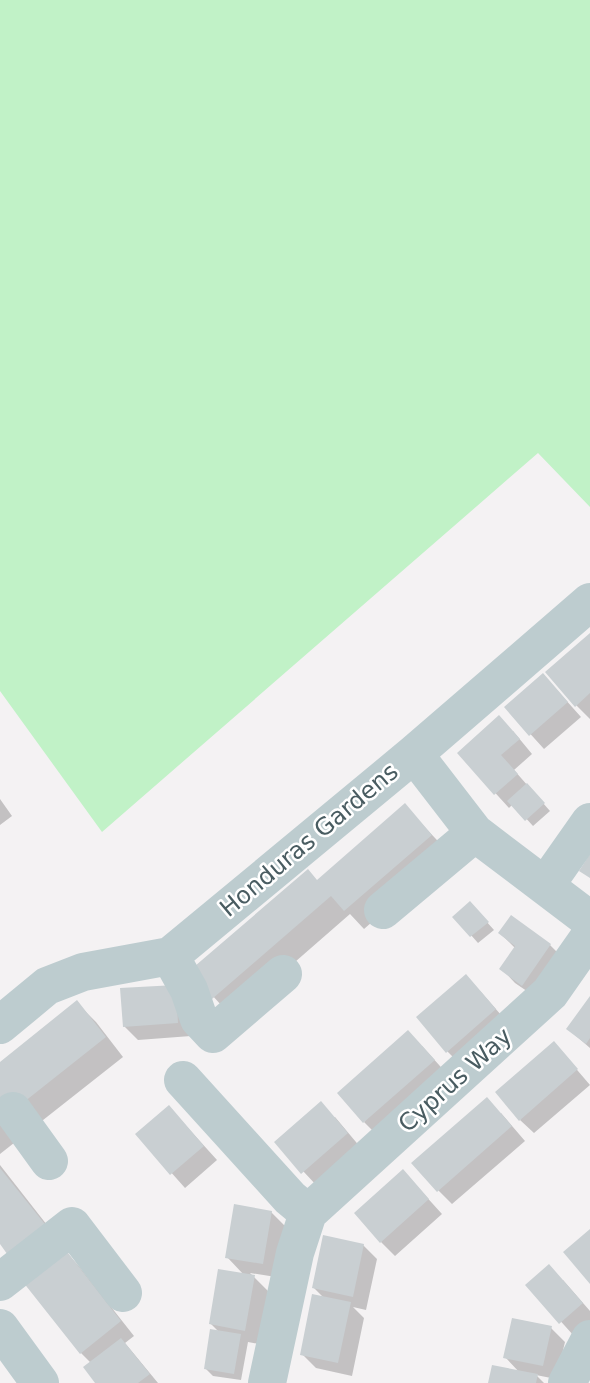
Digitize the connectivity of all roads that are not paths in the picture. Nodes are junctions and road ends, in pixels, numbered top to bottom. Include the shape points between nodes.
1 (590, 602) edge
2 (414, 754) junction
3 (590, 822) edge
4 (475, 833) junction
5 (545, 886) junction
6 (383, 910) dead end
7 (590, 920) edge
8 (590, 936) edge
9 (170, 956) junction
10 (283, 974) dead end
11 (0, 1025) edge
12 (183, 1080) dead end
13 (13, 1111) dead end
14 (49, 1161) dead end
15 (308, 1213) junction
16 (0, 1282) edge
17 (123, 1293) dead end
18 (0, 1328) edge
19 (590, 1339) edge
20 (40, 1383) edge
21 (267, 1383) edge
22 (567, 1383) edge

1 - 2 street, Honduras Gardens
2 - 4 street
2 - 9 street, Honduras Gardens
3 - 5 street
4 - 5 street
4 - 6 street
5 - 7 street
8 - 15 street, Cyprus Way via 550,993
9 - 10 street via 199,1019 213,1034
9 - 11 street, Honduras Gardens via 83,972 47,986
12 - 15 street
13 - 14 street
15 - 21 street, Cyprus Way
16 - 17 street via 72,1226
18 - 20 street
19 - 22 street

